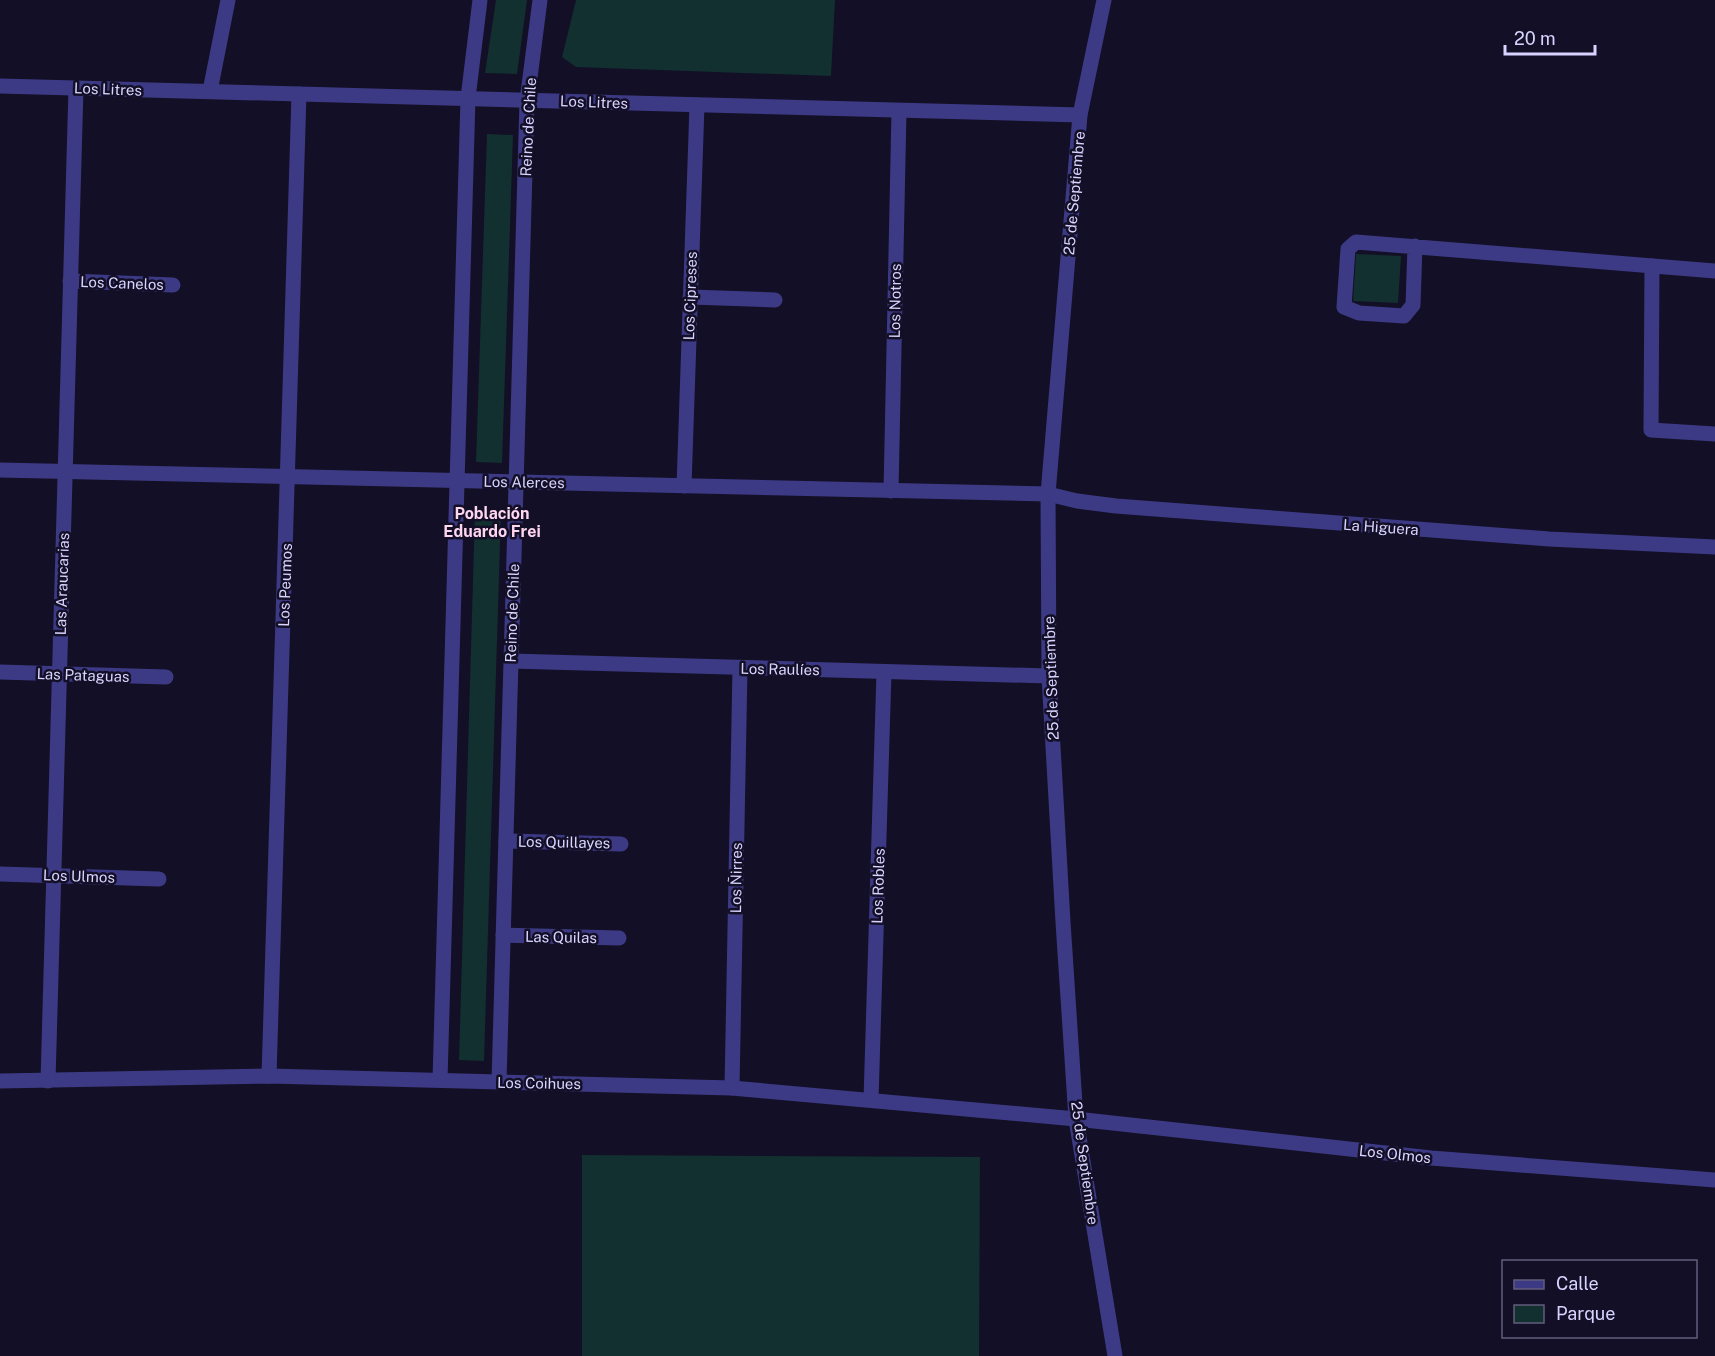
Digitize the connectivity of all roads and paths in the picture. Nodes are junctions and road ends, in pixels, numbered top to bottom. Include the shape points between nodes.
1 (228, 0) edge
2 (480, 0) edge
3 (540, 0) edge
4 (1104, 0) edge
5 (0, 86) edge
6 (76, 88) junction
7 (210, 92) junction
8 (299, 94) junction
9 (468, 98) junction
10 (527, 100) junction
11 (697, 105) junction
12 (899, 111) junction
13 (1080, 115) junction
14 (1415, 246) junction
15 (1652, 266) junction
16 (1715, 272) edge
17 (70, 280) junction
18 (173, 285) dead end
19 (690, 297) junction
20 (775, 300) dead end
21 (1715, 434) edge
22 (0, 470) edge
23 (65, 472) junction
24 (288, 477) junction
25 (457, 481) junction
26 (516, 482) junction
27 (684, 486) junction
28 (891, 491) junction
29 (1048, 494) junction
30 (1715, 547) edge
31 (511, 661) junction
32 (740, 668) junction
33 (0, 672) edge
34 (884, 672) junction
35 (59, 674) junction
36 (1049, 676) junction
37 (165, 677) dead end
38 (506, 841) junction
39 (621, 844) dead end
40 (0, 874) edge
41 (54, 875) junction
42 (159, 879) dead end
43 (503, 935) junction
44 (619, 938) dead end
45 (269, 1076) junction
46 (440, 1080) junction
47 (0, 1081) edge
48 (48, 1081) junction
49 (499, 1083) junction
50 (732, 1088) junction
51 (871, 1100) junction
52 (1076, 1119) junction
53 (1715, 1180) edge
54 (1115, 1356) edge

1 - 7 street
2 - 9 street
3 - 10 street, Reino de Chile
4 - 13 street, 25 de Septiembre
5 - 6 street, Los Litres
6 - 7 street, Los Litres
6 - 17 street, Las Araucarias
7 - 8 street, Los Litres
8 - 9 street, Los Litres
8 - 24 street, Los Peumos
9 - 10 street, Los Litres
9 - 25 street
10 - 11 street, Los Litres
10 - 26 street, Reino de Chile
11 - 12 street, Los Litres
11 - 19 street, Los Cipreses
12 - 13 street, Los Litres
12 - 28 street, Los Notros
13 - 29 street, 25 de Septiembre
14 - 14 street via 1356,242 1348,249 1344,307 1359,313 1404,316 1413,305
14 - 15 street
15 - 16 street
15 - 21 street via 1651,430
17 - 18 street, Los Canelos
17 - 23 street, Las Araucarias
19 - 20 street
19 - 27 street, Los Cipreses
22 - 23 street, Los Alerces
23 - 24 street, Los Alerces
23 - 35 street, Las Araucarias
24 - 25 street, Los Alerces
24 - 45 street, Los Peumos
25 - 26 street, Los Alerces
25 - 46 street
26 - 27 street, Los Alerces
26 - 31 street, Reino de Chile
27 - 28 street, Los Alerces
28 - 29 street, Los Alerces
29 - 30 street, La Higuera via 1116,506 1365,526
29 - 36 street, 25 de Septiembre
31 - 32 street, Los Raulíes
31 - 38 street, Reino de Chile
32 - 34 street, Los Raulíes
32 - 50 street, Los Ñirres
33 - 35 street, Las Pataguas
34 - 36 street, Los Raulíes
34 - 51 street, Los Robles
35 - 37 street, Las Pataguas
35 - 41 street, Las Araucarias
36 - 52 street, 25 de Septiembre
38 - 39 street, Los Quillayes
38 - 43 street, Reino de Chile
40 - 41 street, Los Ulmos
41 - 42 street, Los Ulmos
41 - 48 street, Las Araucarias
43 - 44 street, Las Quilas
43 - 49 street, Reino de Chile
45 - 46 street, Los Coihues
45 - 48 street, Los Coihues
46 - 49 street, Los Coihues
47 - 48 street, Los Coihues
49 - 50 street, Los Coihues
50 - 51 street, Los Coihues
51 - 52 street, Los Coihues
52 - 53 street, Los Olmos via 1431,1158
52 - 54 street, 25 de Septiembre

